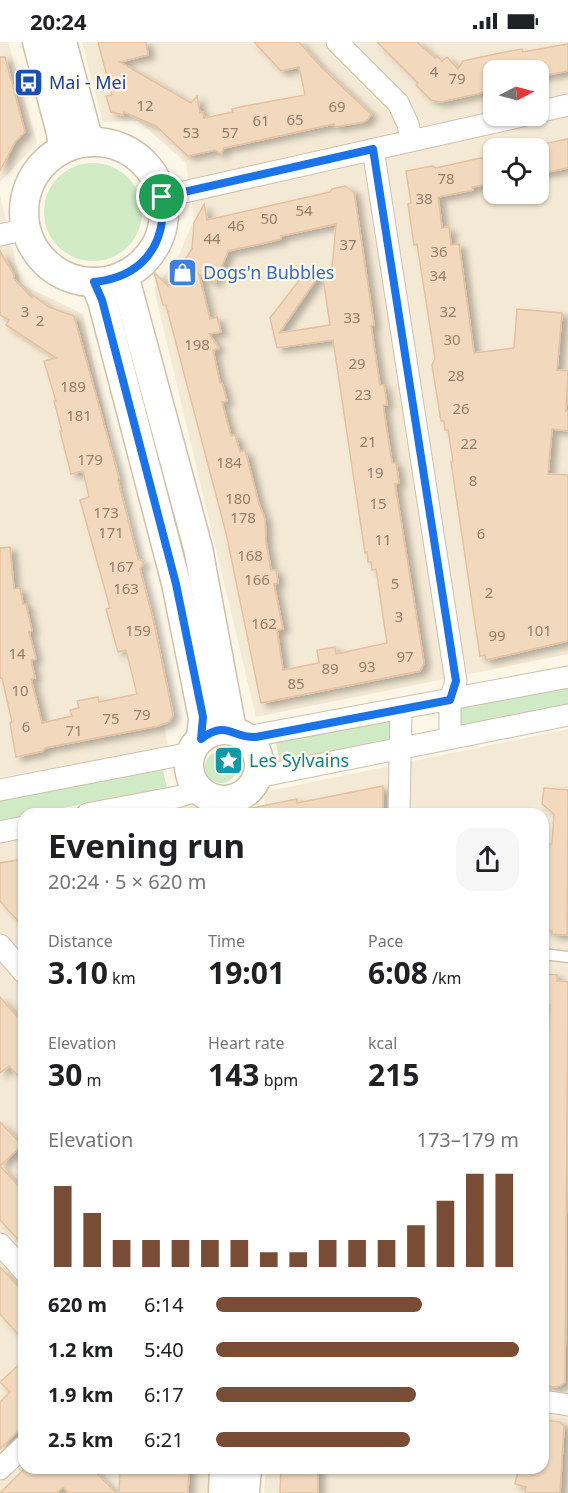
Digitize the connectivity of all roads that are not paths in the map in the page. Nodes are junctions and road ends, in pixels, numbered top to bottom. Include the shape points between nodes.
1 (37, 42) edge
2 (62, 42) edge
3 (337, 42) edge
4 (568, 105) edge
5 (549, 109) edge
6 (483, 124) edge
7 (411, 140) junction
8 (76, 146) junction
9 (373, 149) junction
10 (162, 197) junction
11 (13, 232) edge
12 (124, 275) junction
13 (94, 282) junction
14 (187, 507) junction
15 (160, 516) junction
16 (568, 677) edge
17 (450, 700) junction
18 (401, 709) junction
19 (568, 715) edge
20 (239, 734) junction
21 (450, 737) junction
22 (196, 746) junction
23 (401, 749) junction
24 (0, 790) edge
25 (231, 802) edge
26 (119, 808) edge
27 (399, 808) edge
28 (18, 828) edge
29 (0, 832) edge
30 (0, 945) edge
31 (549, 955) edge
32 (568, 957) edge
33 (18, 966) edge
34 (0, 1244) edge
35 (18, 1264) edge
36 (549, 1402) edge
37 (568, 1405) edge
38 (18, 1452) edge
39 (0, 1469) edge
40 (224, 1474) edge
41 (247, 1474) edge
42 (223, 1493) edge
43 (245, 1493) edge

1 - 8 street via 61,133
2 - 8 street
3 - 7 street via 398,103
4 - 5 street
6 - 7 street
7 - 9 street
8 - 10 street via 113,145 135,156 152,174
8 - 11 street via 49,158 38,169
9 - 10 street
9 - 17 street via 456,681
10 - 12 street via 163,223 156,242 146,259
11 - 13 street via 31,242 46,263 69,277
12 - 13 street
12 - 14 street
13 - 15 street
14 - 15 street
14 - 20 street
15 - 22 street via 203,717
16 - 17 street
17 - 18 street
17 - 21 street
18 - 20 street
18 - 23 street
19 - 21 street
20 - 22 street via 212,732
20 - 25 street via 253,744 259,760
21 - 23 street
22 - 24 street
22 - 25 street via 189,761 191,776
23 - 25 street
23 - 27 street
25 - 26 street via 177,797
28 - 29 street
30 - 33 street
31 - 32 lane
34 - 35 street
36 - 37 street
38 - 39 street
40 - 42 street
41 - 43 street

